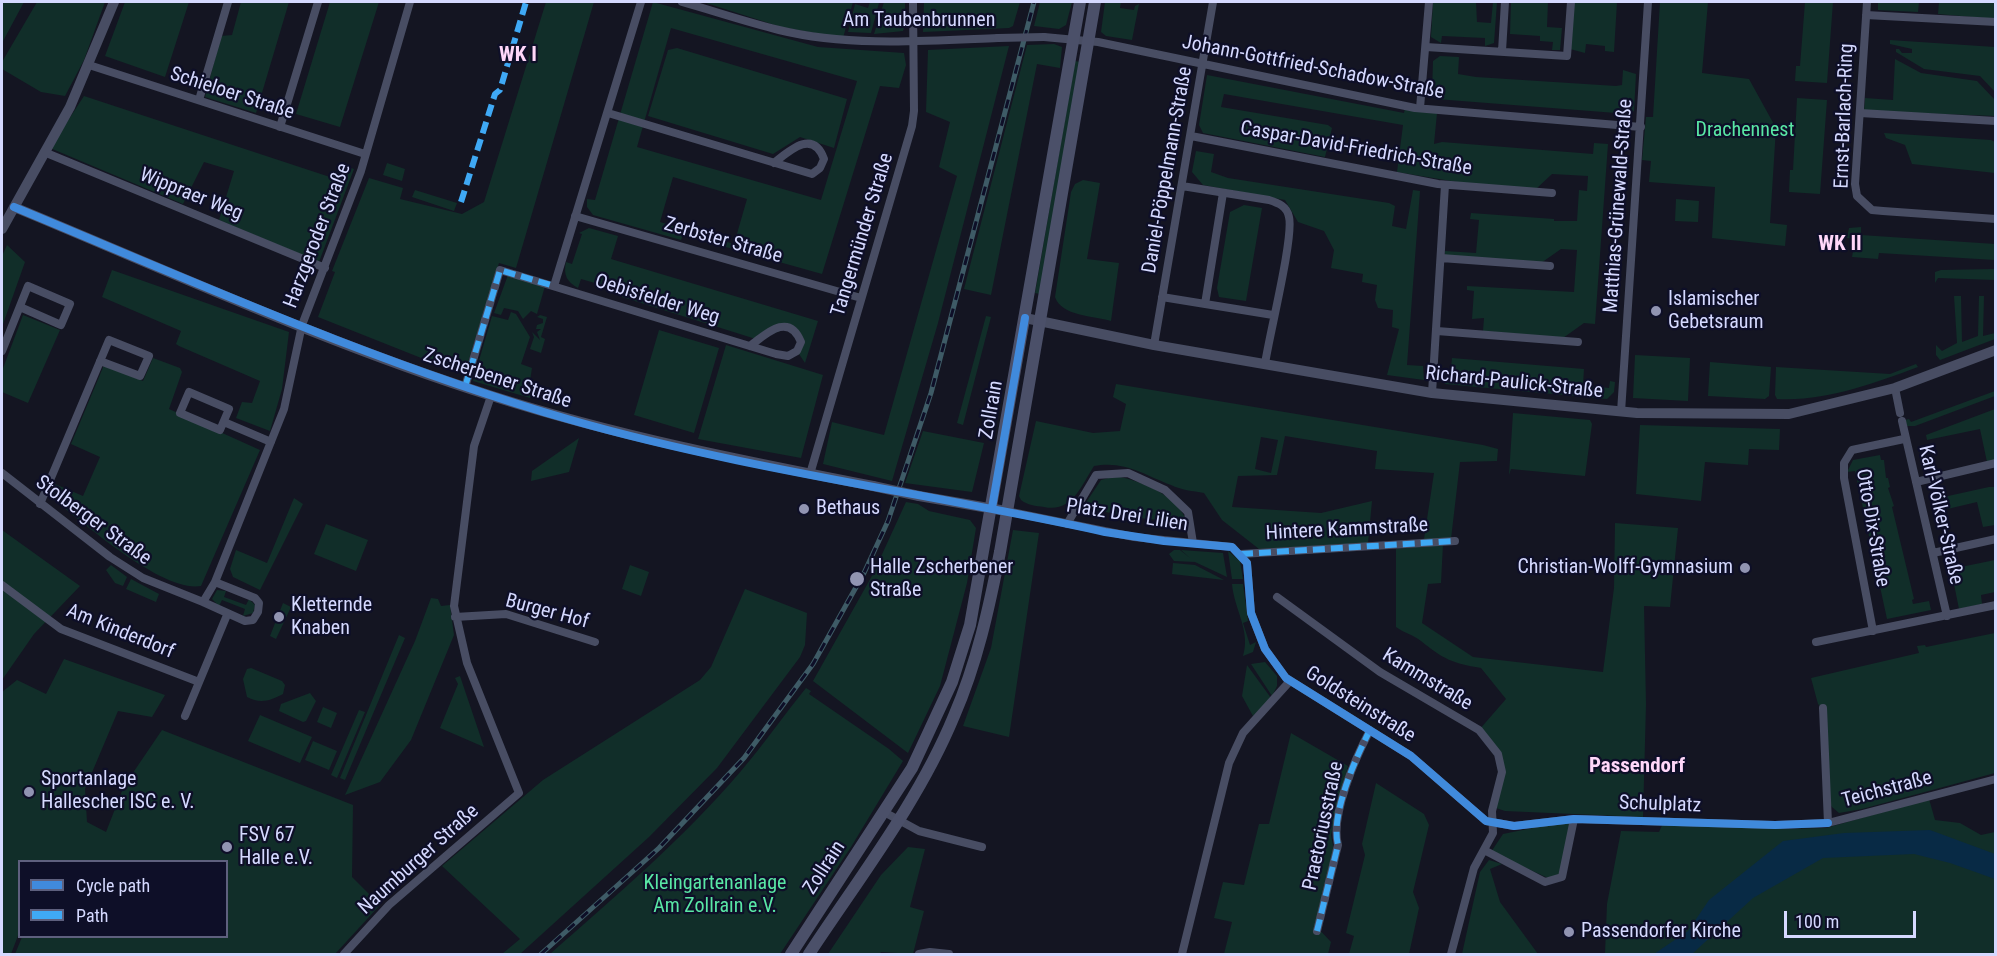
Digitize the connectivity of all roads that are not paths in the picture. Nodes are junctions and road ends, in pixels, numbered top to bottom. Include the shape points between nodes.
1 (114, 2) edge
2 (228, 2) edge
3 (318, 2) edge
4 (410, 2) edge
5 (641, 2) edge
6 (682, 2) edge
7 (913, 2) edge
8 (1080, 2) edge
9 (1095, 2) edge
10 (1213, 2) edge
11 (1429, 2) edge
12 (1505, 2) edge
13 (1571, 2) edge
14 (1648, 2) edge
15 (1867, 2) edge
16 (1866, 15) junction
17 (1995, 22) edge
18 (1074, 39) junction
19 (913, 41) junction
20 (1088, 41) junction
21 (1426, 47) junction
22 (1502, 51) junction
23 (89, 65) junction
24 (1203, 65) junction
25 (199, 100) junction
26 (1420, 108) junction
27 (608, 113) junction
28 (1860, 113) junction
29 (1995, 121) edge
30 (280, 127) junction
31 (1641, 127) junction
32 (1191, 136) junction
33 (44, 152) junction
34 (365, 154) junction
35 (774, 163) junction
36 (1445, 185) junction
37 (1182, 186) junction
38 (1223, 193) junction
39 (1552, 193) dead end
40 (14, 207) junction
41 (575, 216) junction
42 (1995, 219) edge
43 (2, 229) edge
44 (1441, 258) junction
45 (1550, 266) dead end
46 (325, 268) junction
47 (554, 286) junction
48 (1162, 297) junction
49 (861, 298) junction
50 (1205, 304) junction
51 (20, 307) junction
52 (1273, 315) junction
53 (1025, 318) junction
54 (1040, 322) junction
55 (302, 325) junction
56 (1437, 331) junction
57 (1578, 342) dead end
58 (1154, 345) junction
59 (750, 346) junction
60 (1995, 350) edge
61 (2, 351) edge
62 (100, 361) junction
63 (1265, 364) junction
64 (465, 387) junction
65 (1895, 388) junction
66 (1432, 393) junction
67 (491, 396) junction
68 (1621, 412) junction
69 (224, 422) junction
70 (1904, 438) junction
71 (271, 442) junction
72 (1995, 463) edge
73 (2, 473) edge
74 (810, 474) junction
75 (1917, 482) junction
76 (40, 504) junction
77 (992, 508) junction
78 (1006, 510) junction
79 (1068, 524) junction
80 (1995, 539) edge
81 (1455, 541) dead end
82 (1193, 543) junction
83 (1933, 553) junction
84 (1241, 554) junction
85 (215, 582) junction
86 (2, 585) edge
87 (1277, 597) dead end
88 (203, 602) junction
89 (1995, 605) edge
90 (227, 615) junction
91 (1947, 616) junction
92 (455, 617) junction
93 (1873, 631) junction
94 (595, 642) dead end
95 (1816, 642) dead end
96 (1290, 681) junction
97 (199, 682) junction
98 (1823, 708) dead end
99 (185, 716) dead end
100 (1370, 730) junction
101 (1995, 779) edge
102 (884, 812) junction
103 (1574, 819) junction
104 (896, 821) junction
105 (1492, 823) junction
106 (1828, 823) junction
107 (982, 848) dead end
108 (1484, 850) junction
109 (1317, 931) dead end
110 (344, 954) edge
111 (791, 954) edge
112 (809, 954) edge
113 (920, 954) edge
114 (949, 954) edge
115 (1182, 954) edge
116 (1451, 954) edge

1 - 23 street
2 - 25 street
3 - 30 street
4 - 34 street, Harzgeroder Straße
5 - 27 street
6 - 19 street, Am Taubenbrunnen via 780,30
7 - 19 street, Tangermünder Straße
8 - 18 main road, Zollrain
9 - 20 main road, Zollrain
10 - 24 street, Daniel-Pöppelmann-Straße
11 - 21 street
12 - 22 street
13 - 22 street via 1567,56
14 - 31 street, Matthias-Grünewald-Straße
15 - 16 street, Ernst-Barlach-Ring
16 - 17 street
16 - 28 street, Ernst-Barlach-Ring
18 - 19 street, Am Taubenbrunnen, bridge
18 - 20 street, Am Taubenbrunnen
18 - 53 main road, Zollrain
19 - 49 street, Tangermünder Straße via 912,126
20 - 24 street, Johann-Gottfried-Schadow-Straße
20 - 54 main road, Zollrain
21 - 22 street
21 - 26 street
23 - 25 street, Schieloer Straße
23 - 33 street
24 - 26 street, Johann-Gottfried-Schadow-Straße
24 - 32 street, Daniel-Pöppelmann-Straße
25 - 30 street, Schieloer Straße
26 - 31 street, Johann-Gottfried-Schadow-Straße
27 - 35 street
27 - 41 street
28 - 29 street
28 - 42 street, Ernst-Barlach-Ring via 1855,184 1862,204 1883,211
30 - 34 street, Schieloer Straße
31 - 68 street, Matthias-Grünewald-Straße
32 - 36 street, Caspar-David-Friedrich-Straße
32 - 37 street, Daniel-Pöppelmann-Straße
33 - 40 street
33 - 46 street, Wippraer Weg
34 - 46 street, Harzgeroder Straße
35 - 35 street via 812,174 824,159 813,144 801,144
36 - 39 street, Caspar-David-Friedrich-Straße
36 - 44 street
37 - 38 street
37 - 48 street, Daniel-Pöppelmann-Straße
38 - 50 street
38 - 52 street via 1269,200 1282,205 1288,214 1287,249
40 - 43 street
40 - 55 street, Zscherbener Straße
41 - 47 street
41 - 49 street, Zerbster Straße
44 - 45 street
44 - 56 street
46 - 55 street, Harzgeroder Straße
47 - 59 street, Oebisfelder Weg
47 - 64 street, Oebisfelder Weg via 500,270
48 - 50 street
48 - 58 street, Daniel-Pöppelmann-Straße
49 - 74 street, Tangermünder Straße
50 - 52 street
51 - 51 street via 61,325 70,304 28,286
51 - 61 street
52 - 63 street
53 - 54 street, Richard-Paulick-Straße
53 - 77 main road, Zollrain
54 - 58 street, Richard-Paulick-Straße
54 - 78 main road, Zollrain
55 - 64 street, Zscherbener Straße
55 - 71 street, Harzgeroder Straße via 284,409
56 - 57 street
56 - 66 street
58 - 63 street, Richard-Paulick-Straße
59 - 59 street, Oebisfelder Weg via 788,357 801,342 789,327 778,327
60 - 65 street, Richard-Paulick-Straße
62 - 62 street via 140,376 148,356 109,340
62 - 76 street
63 - 66 street, Richard-Paulick-Straße
64 - 67 street, Zscherbener Straße
65 - 68 street, Richard-Paulick-Straße via 1789,414
65 - 70 street, Karl-Völker-Straße
66 - 68 street, Richard-Paulick-Straße
67 - 74 street, Zscherbener Straße via 636,437
67 - 92 street via 474,446 456,576
69 - 69 street via 229,409 189,392 180,413 220,430
69 - 71 street
70 - 75 street, Karl-Völker-Straße
70 - 93 street, Otto-Dix-Straße via 1852,450 1844,463
71 - 85 street, Harzgeroder Straße
72 - 75 street
73 - 76 street, Stolberger Straße
74 - 77 street, Zscherbener Straße, bridge
75 - 83 street, Karl-Völker-Straße
76 - 88 street, Stolberger Straße via 142,578
77 - 78 street, Zscherbener Straße
77 - 102 main road, Zollrain via 970,625 952,682 923,748
78 - 79 street, Platz Drei Lilien
78 - 104 main road, Zollrain via 992,594 973,665 945,736
79 - 82 street, Platz Drei Lilien
79 - 82 street, Platz Drei Lilien via 1096,475 1128,474 1165,490 1188,512
80 - 83 street
81 - 84 street, Hintere Kammstraße
82 - 84 street, Platz Drei Lilien via 1227,546
83 - 91 street, Karl-Völker-Straße
84 - 96 street, Goldsteinstraße via 1247,563 1254,622 1269,657
85 - 88 street, Harzgeroder Straße
85 - 90 street via 259,603 253,620
86 - 97 street, Am Kinderdorf via 61,628
87 - 105 street, Kammstraße via 1380,672 1486,736 1498,754 1502,772
88 - 90 street
89 - 91 street
90 - 97 street
91 - 93 street
92 - 94 street, Burger Hof via 506,614
92 - 110 street, Naumburger Straße via 467,663 519,793 396,898
93 - 95 street
96 - 100 street, Goldsteinstraße
96 - 115 street via 1243,733 1229,763
97 - 99 street
98 - 106 street, Teichstraße
100 - 105 street, Goldsteinstraße via 1411,756
100 - 109 street, Praetoriusstraße via 1352,765
101 - 106 street, Teichstraße
102 - 104 street
102 - 111 main road, Zollrain
103 - 105 street, Schulplatz via 1523,825
103 - 106 street, Schulplatz
103 - 108 street via 1562,877 1545,882
104 - 107 street
104 - 112 main road, Zollrain
105 - 108 street, Kammstraße via 1493,833
108 - 116 street, Kammstraße via 1471,875
113 - 114 street

